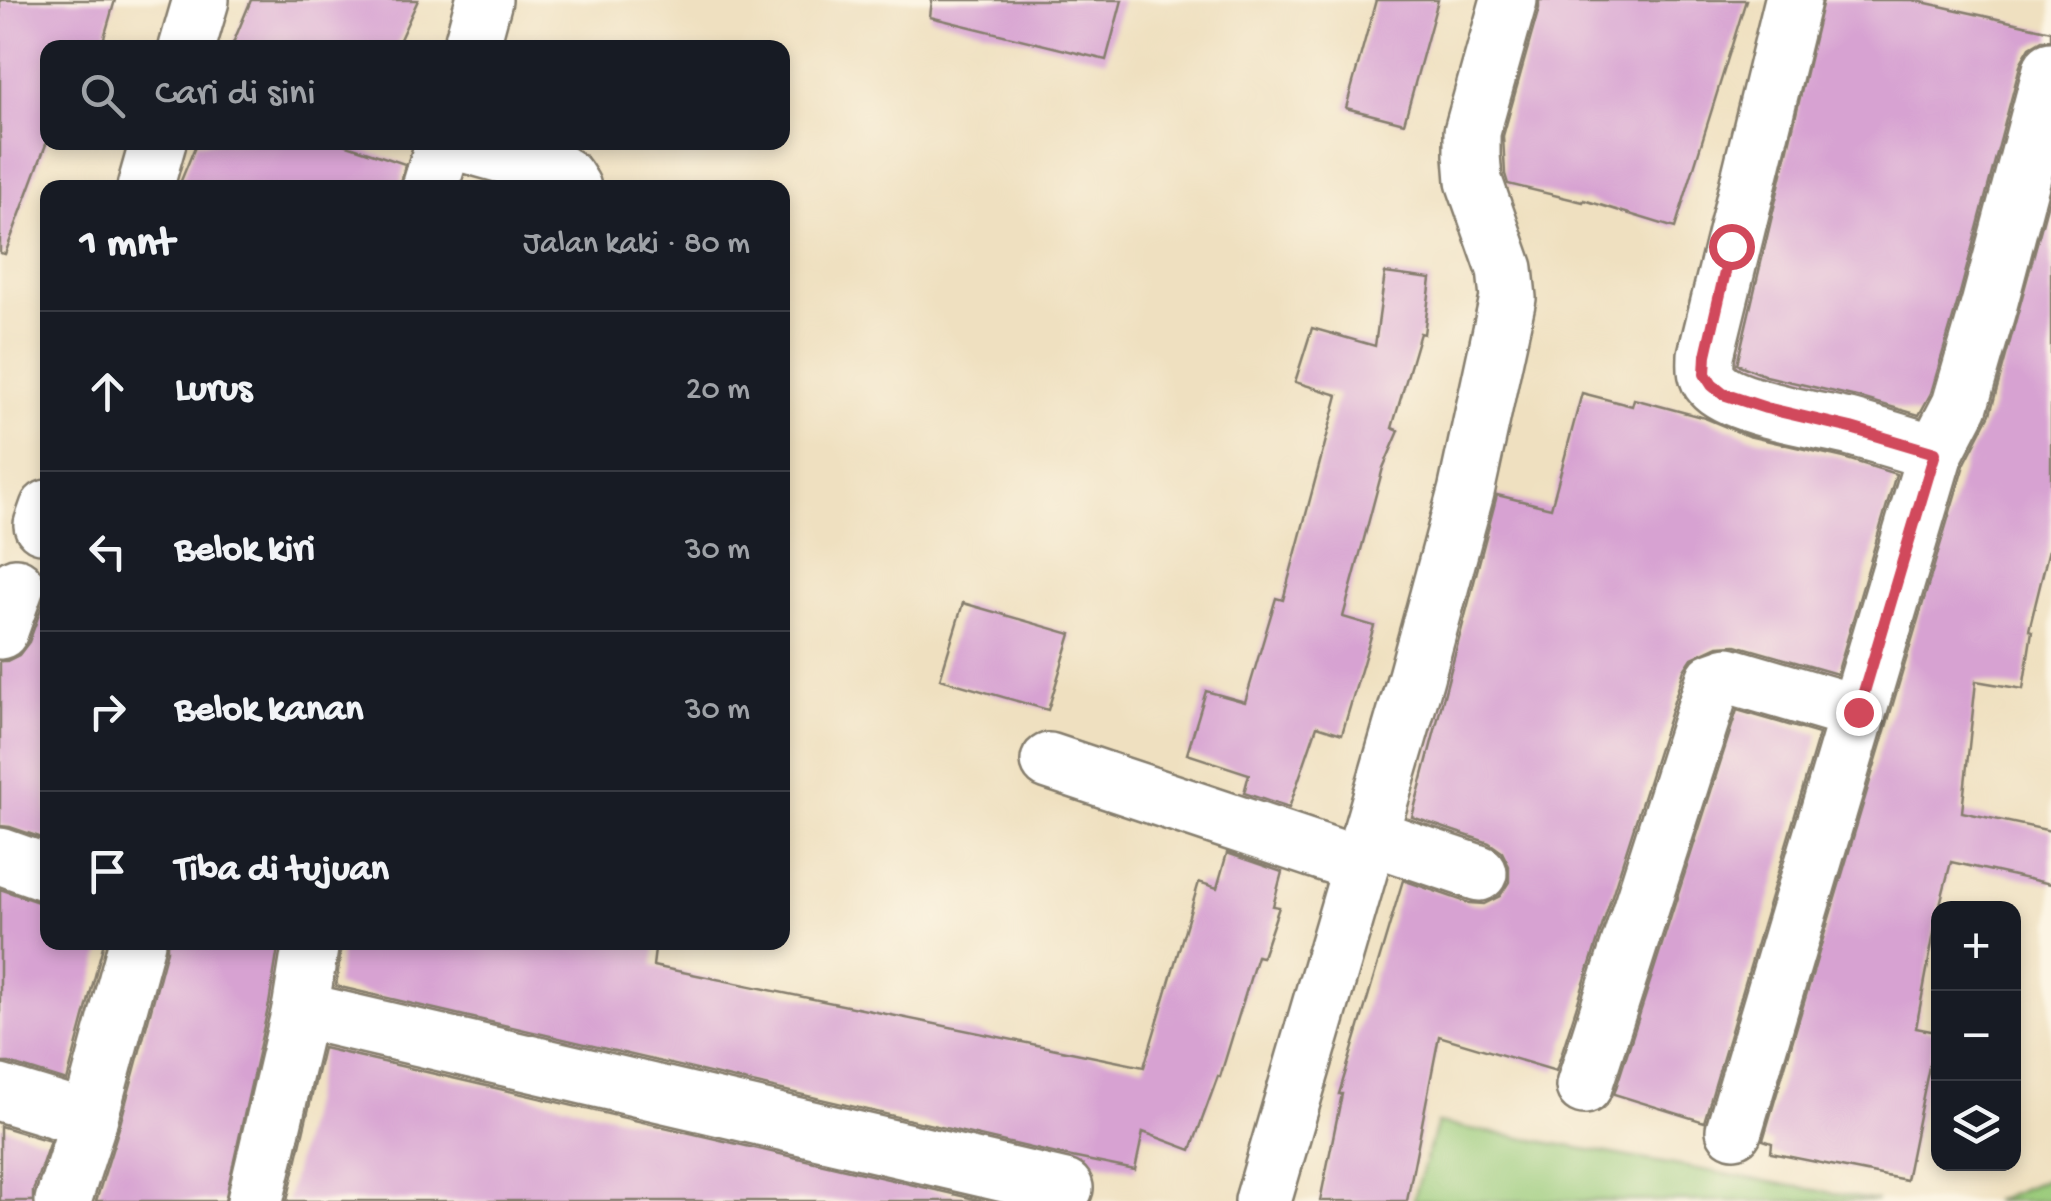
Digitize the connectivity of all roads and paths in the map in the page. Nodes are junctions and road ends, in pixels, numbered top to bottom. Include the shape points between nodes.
1 (202, 0) edge
2 (484, 0) edge
3 (1508, 0) edge
4 (1793, 0) edge
5 (190, 40) edge
6 (473, 40) edge
7 (2051, 70) edge
8 (156, 150) edge
9 (442, 150) edge
10 (486, 150) edge
11 (147, 180) edge
12 (432, 180) edge
13 (568, 180) edge
14 (1935, 453) junction
15 (1858, 712) junction
16 (1049, 761) dead end
17 (1365, 851) junction
18 (0, 856) edge
19 (40, 870) edge
20 (1479, 873) dead end
21 (136, 950) edge
22 (310, 950) edge
23 (300, 1010) junction
24 (1584, 1086) dead end
25 (0, 1093) edge
26 (88, 1120) junction
27 (1734, 1130) dead end
28 (1065, 1188) dead end
29 (63, 1201) edge
30 (255, 1201) edge
31 (1263, 1201) edge

1 - 5 street
2 - 6 street
3 - 17 street via 1472,132 1474,182 1506,269 1508,298 1466,492
4 - 14 street via 1705,374 1723,394
7 - 14 street via 1960,405
8 - 11 street
9 - 12 street
10 - 13 street via 553,168
14 - 15 street
15 - 24 street via 1728,675 1714,680
15 - 27 street
16 - 17 street
17 - 20 street
17 - 31 street
18 - 19 street
21 - 26 street
22 - 23 street
23 - 28 street
23 - 30 street
25 - 26 street
26 - 29 street

